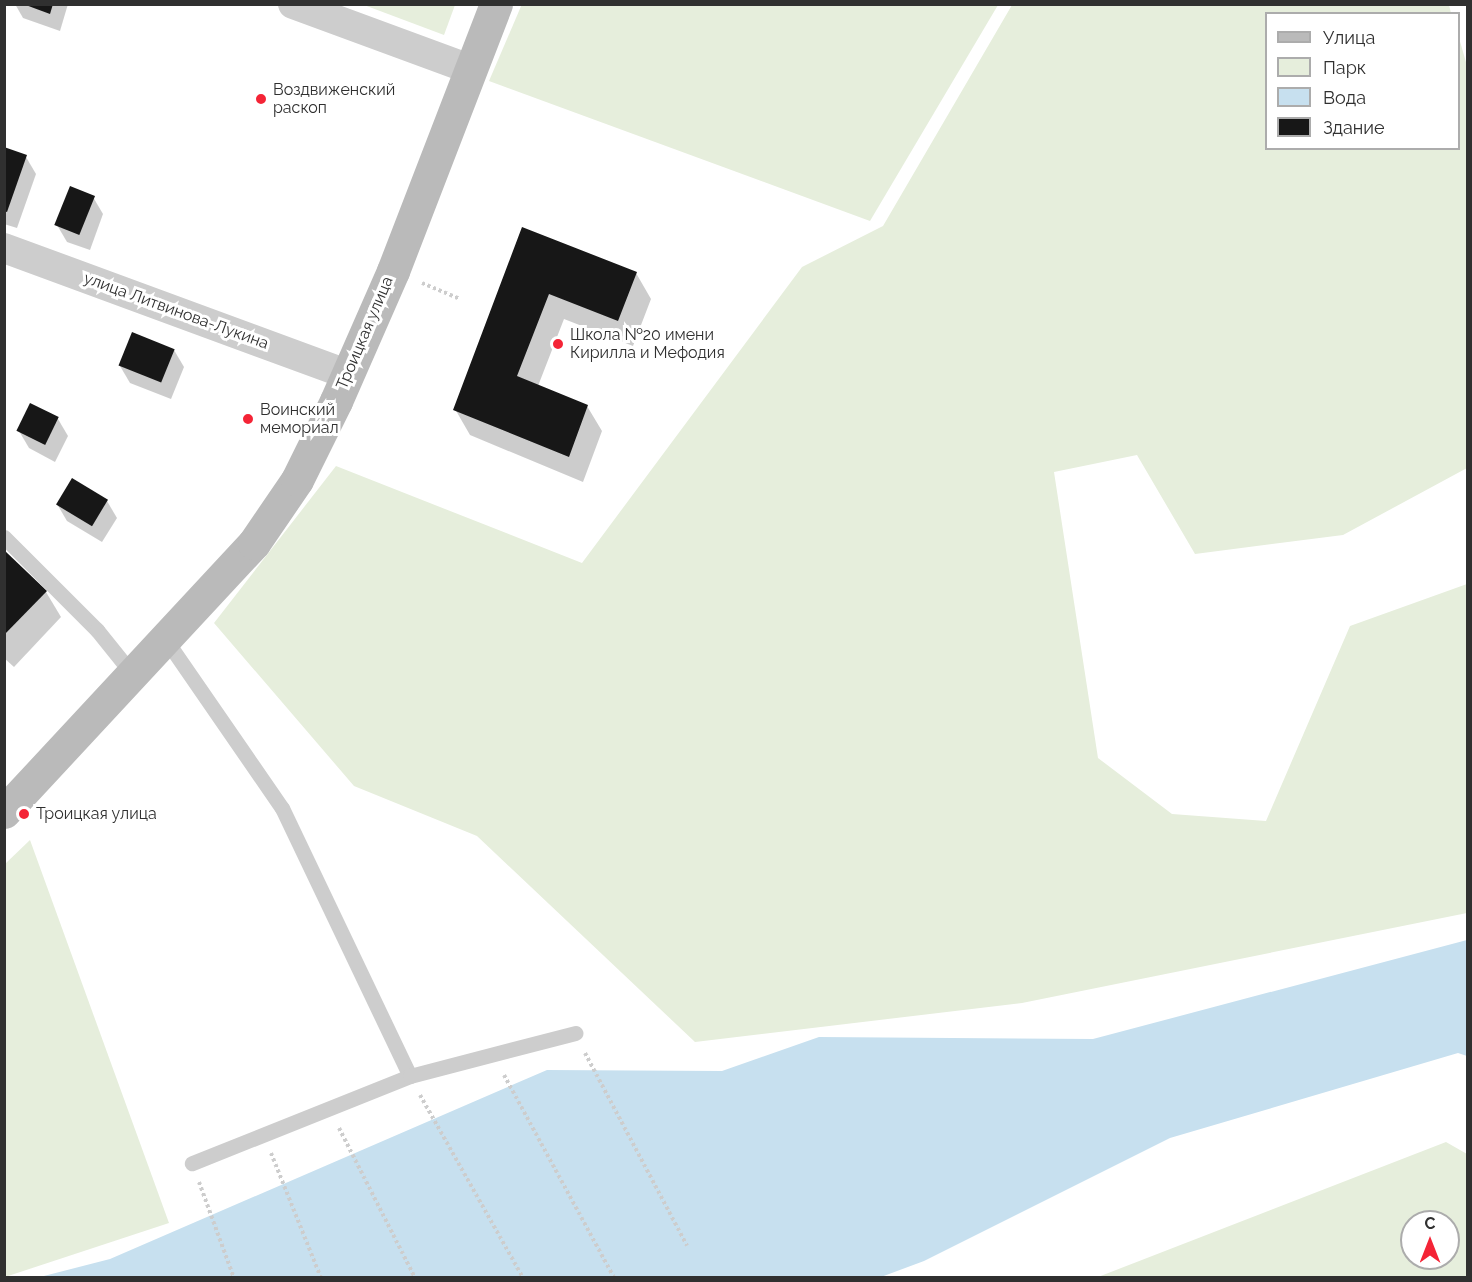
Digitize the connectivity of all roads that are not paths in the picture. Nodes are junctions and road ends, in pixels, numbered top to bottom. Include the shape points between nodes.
1 (293, 4) edge
2 (496, 4) edge
3 (470, 69) junction
4 (4, 248) edge
5 (347, 374) junction
6 (4, 537) edge
7 (166, 640) junction
8 (134, 676) junction
9 (4, 812) edge
10 (575, 1033) road end
11 (410, 1076) junction
12 (192, 1163) road end

1 - 3 street
2 - 3 main road, Троицкая улица
3 - 5 main road, Троицкая улица via 393,271
4 - 5 street, улица Литвинова-Лукина
5 - 7 main road, Троицкая улица via 297,480 254,543
6 - 8 lane via 90,622
7 - 8 main road, Троицкая улица
7 - 11 lane via 282,808
8 - 9 main road, Троицкая улица
10 - 11 lane
11 - 12 lane

